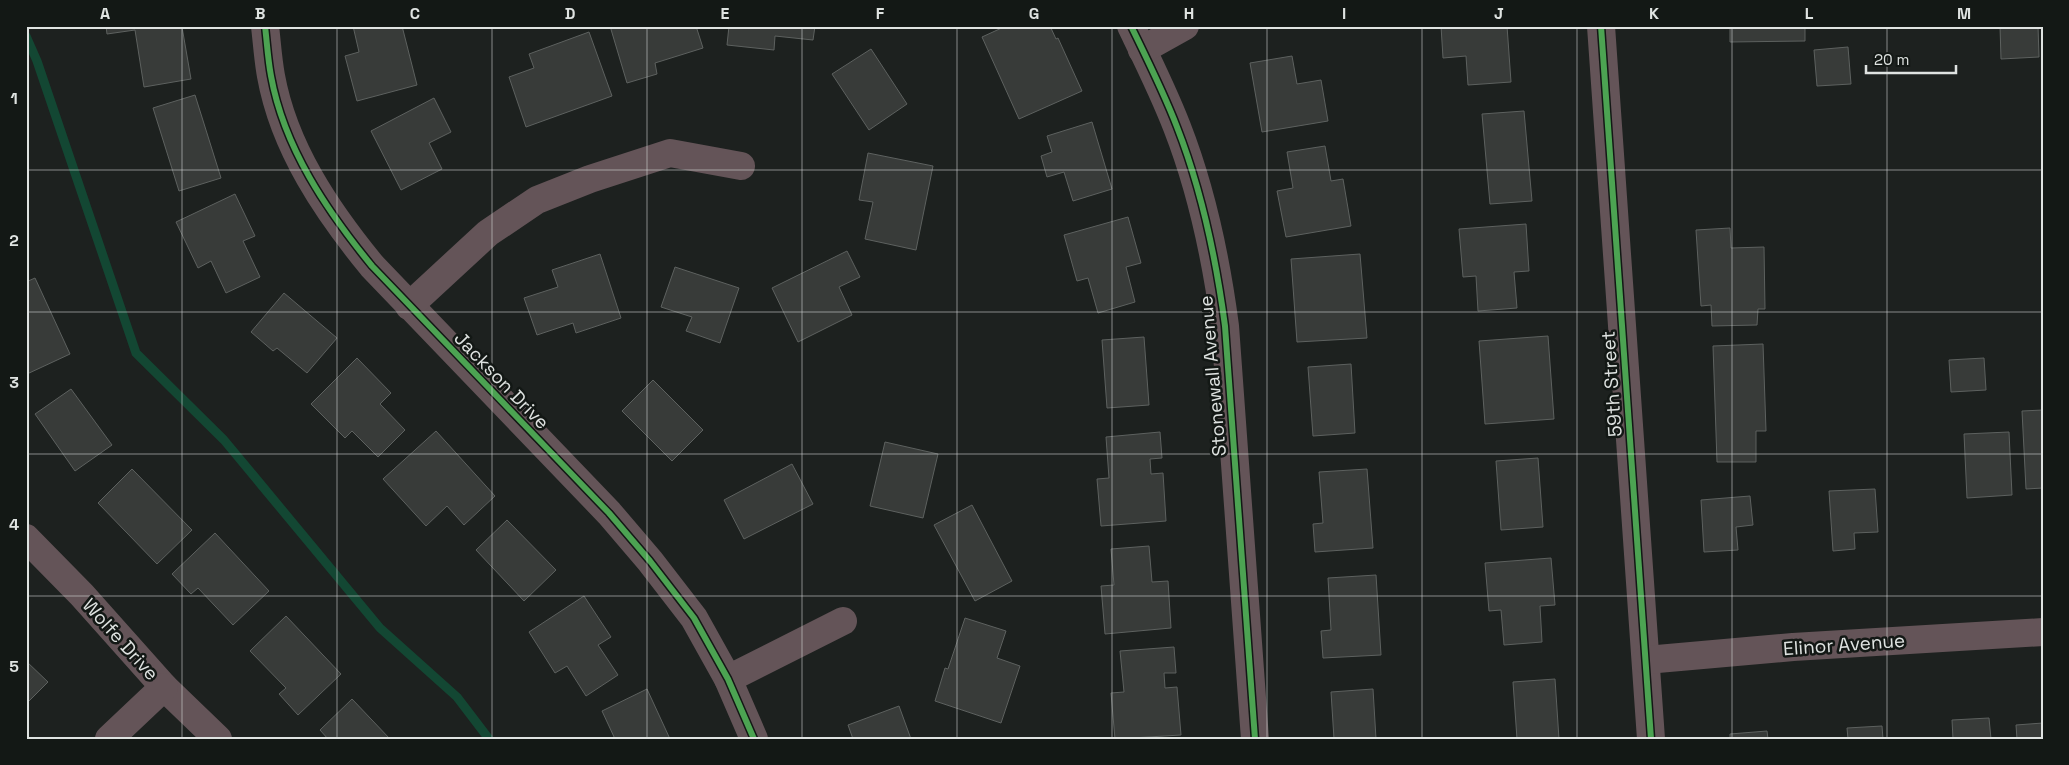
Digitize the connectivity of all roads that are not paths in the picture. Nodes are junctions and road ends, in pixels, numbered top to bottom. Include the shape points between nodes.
1 (265, 26) edge
2 (1185, 26) edge
3 (1601, 26) edge
4 (1137, 38) edge
5 (741, 166) dead end
6 (409, 306) junction
7 (26, 538) edge
8 (843, 621) dead end
9 (2043, 632) edge
10 (1646, 660) junction
11 (728, 679) junction
12 (164, 687) junction
13 (109, 739) edge
14 (218, 739) edge
15 (754, 739) edge
16 (1255, 739) edge
17 (1651, 739) edge

1 - 6 street, Jackson Drive via 271,76 282,119 317,192 339,226
2 - 4 street
3 - 10 street, 59th Street
4 - 16 street, Stonewall Avenue via 1184,145 1217,265 1225,326
5 - 6 street via 670,153 537,200 488,233
6 - 11 street, Jackson Drive via 609,513 694,618
7 - 12 street, Wolfe Drive
8 - 11 street
9 - 10 street, Elinor Avenue via 1793,647
10 - 17 street, 59th Street
11 - 15 street, Jackson Drive
12 - 13 street
12 - 14 street, Wolfe Drive

